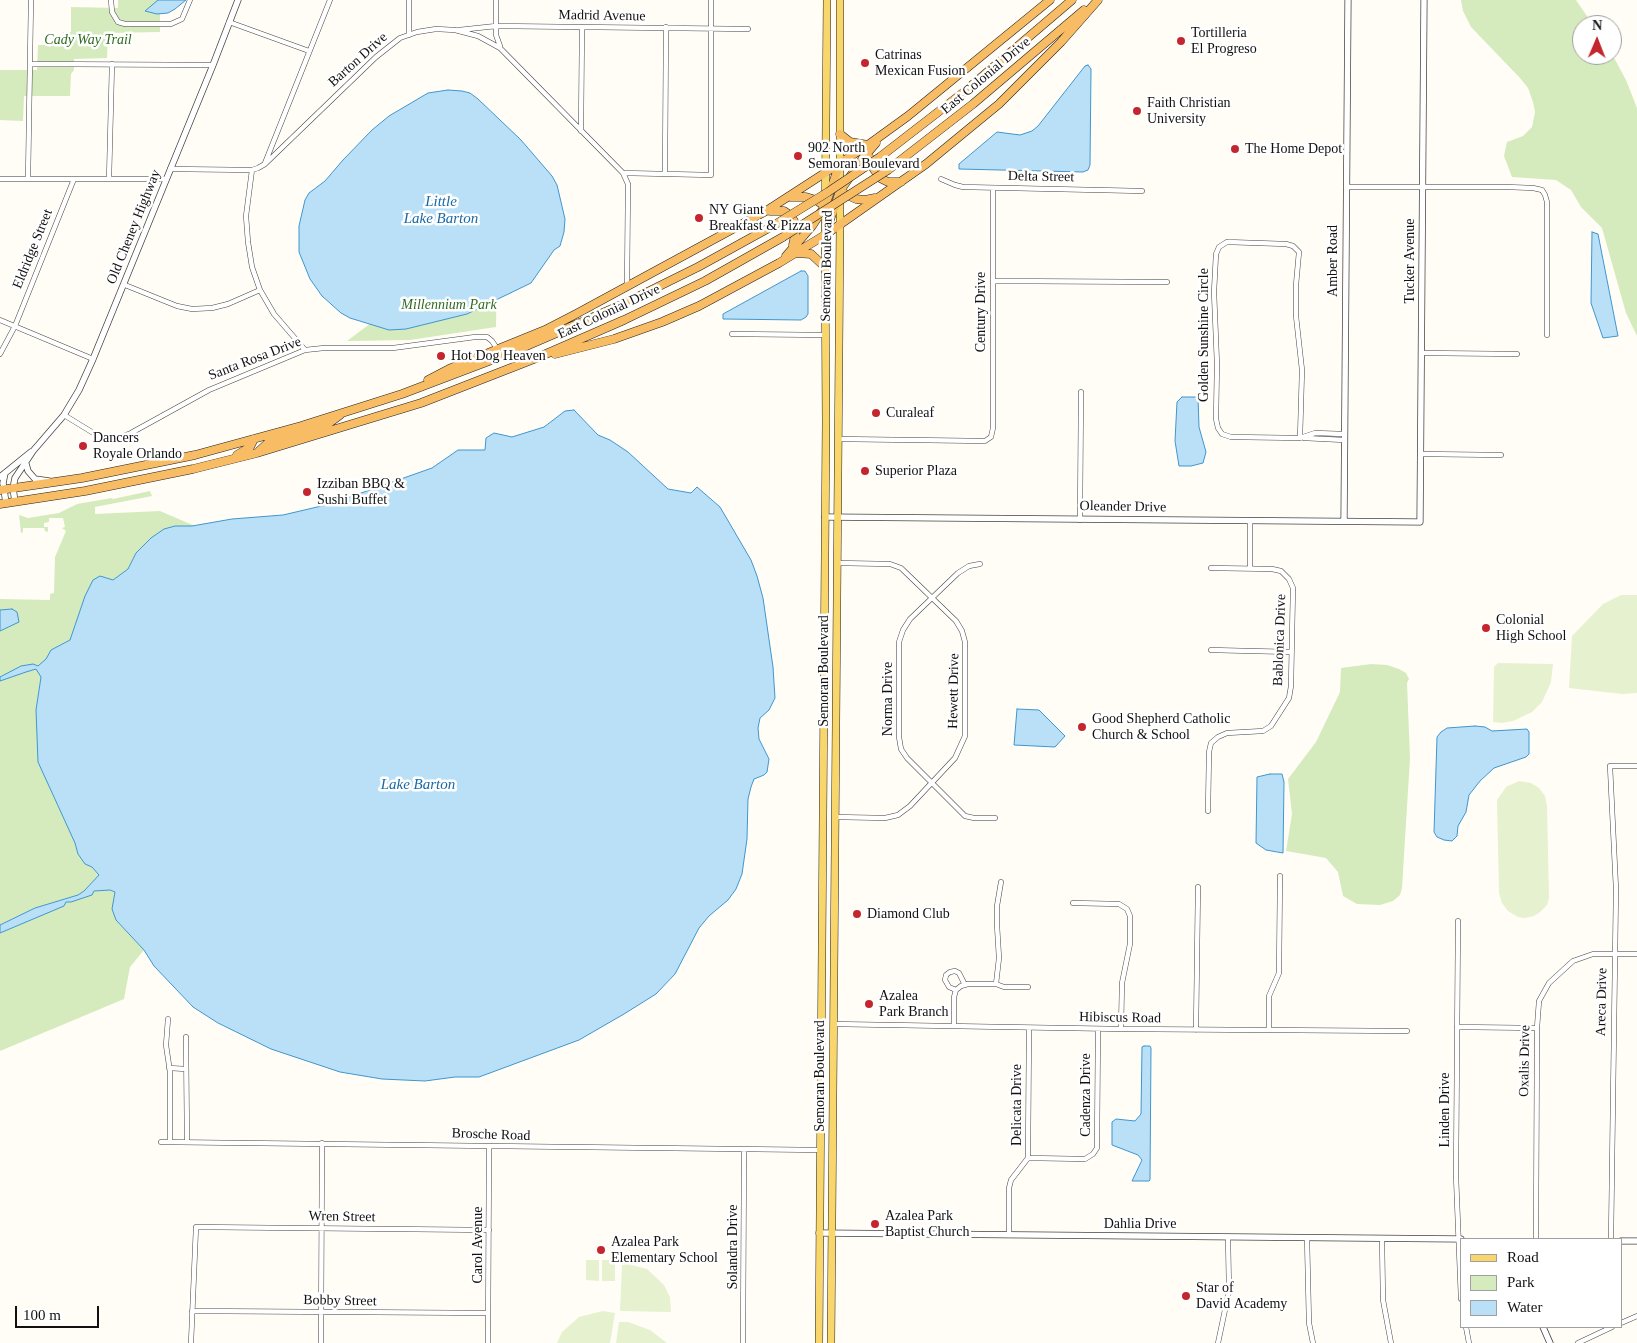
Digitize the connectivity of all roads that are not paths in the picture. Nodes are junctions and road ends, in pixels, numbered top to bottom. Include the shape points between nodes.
1 (31, 0) edge
2 (111, 0) edge
3 (190, 0) edge
4 (238, 0) edge
5 (330, 0) edge
6 (408, 0) edge
7 (496, 0) edge
8 (711, 0) edge
9 (827, 0) edge
10 (840, 0) edge
11 (1072, 0) edge
12 (1096, 0) edge
13 (1348, 0) edge
14 (1424, 0) edge
15 (1047, 1) edge
16 (229, 22) junction
17 (496, 26) junction
18 (582, 27) junction
19 (666, 28) junction
20 (711, 28) junction
21 (748, 29) dead end
22 (455, 30) junction
23 (409, 35) junction
24 (500, 48) junction
25 (309, 51) junction
26 (30, 64) junction
27 (112, 64) junction
28 (213, 65) junction
29 (581, 131) junction
30 (840, 134) junction
31 (869, 148) junction
32 (840, 163) junction
33 (265, 164) junction
34 (170, 168) junction
35 (252, 170) junction
36 (623, 173) junction
37 (825, 173) junction
38 (665, 174) junction
39 (109, 178) junction
40 (0, 179) edge
41 (28, 179) junction
42 (74, 179) junction
43 (166, 179) junction
44 (940, 179) dead end
45 (901, 182) junction
46 (833, 184) junction
47 (1346, 187) junction
48 (993, 188) junction
49 (1423, 188) junction
50 (840, 191) junction
51 (1142, 191) dead end
52 (882, 196) junction
53 (788, 198) junction
54 (825, 206) junction
55 (766, 211) junction
56 (833, 214) junction
57 (840, 225) junction
58 (825, 235) junction
59 (793, 251) junction
60 (825, 267) junction
61 (993, 281) junction
62 (1168, 282) dead end
63 (125, 285) junction
64 (626, 287) junction
65 (260, 290) junction
66 (0, 320) edge
67 (14, 326) junction
68 (732, 334) dead end
69 (825, 334) junction
70 (1547, 335) dead end
71 (305, 350) junction
72 (498, 350) junction
73 (1422, 352) junction
74 (0, 354) edge
75 (1517, 354) dead end
76 (539, 358) junction
77 (93, 359) junction
78 (1081, 392) dead end
79 (402, 394) junction
80 (342, 413) junction
81 (64, 415) junction
82 (1344, 437) junction
83 (1300, 438) junction
84 (254, 439) junction
85 (838, 439) junction
86 (33, 451) junction
87 (257, 453) junction
88 (1421, 454) junction
89 (1501, 455) dead end
90 (229, 460) junction
91 (26, 464) junction
92 (2, 475) edge
93 (56, 483) junction
94 (14, 488) junction
95 (2, 490) edge
96 (15, 502) junction
97 (3, 503) edge
98 (825, 517) junction
99 (837, 517) junction
100 (1080, 520) junction
101 (1250, 521) junction
102 (1344, 521) junction
103 (1420, 522) joint
104 (837, 563) junction
105 (980, 564) dead end
106 (1211, 568) dead end
107 (1250, 568) junction
108 (932, 597) junction
109 (1211, 650) dead end
110 (1291, 652) junction
111 (1637, 766) edge
112 (932, 783) junction
113 (823, 800) junction
114 (1208, 811) dead end
115 (835, 817) junction
116 (823, 818) junction
117 (995, 818) dead end
118 (835, 835) junction
119 (1280, 876) dead end
120 (1001, 882) dead end
121 (1198, 887) dead end
122 (1073, 903) dead end
123 (1458, 921) dead end
124 (1614, 954) junction
125 (1637, 954) edge
126 (996, 984) junction
127 (965, 985) junction
128 (1028, 987) dead end
129 (956, 990) junction
130 (821, 997) junction
131 (168, 1019) dead end
132 (833, 1024) junction
133 (954, 1026) junction
134 (1457, 1027) junction
135 (821, 1028) junction
136 (1029, 1028) junction
137 (1537, 1028) junction
138 (1098, 1029) junction
139 (1121, 1029) junction
140 (1196, 1030) junction
141 (1269, 1030) junction
142 (1408, 1032) dead end
143 (186, 1037) dead end
144 (833, 1054) junction
145 (169, 1068) junction
146 (186, 1069) junction
147 (161, 1142) dead end
148 (170, 1142) junction
149 (187, 1142) junction
150 (322, 1143) junction
151 (489, 1147) junction
152 (744, 1150) junction
153 (820, 1150) junction
154 (1028, 1158) junction
155 (321, 1228) junction
156 (489, 1230) junction
157 (819, 1233) junction
158 (832, 1233) junction
159 (1009, 1235) junction
160 (1228, 1237) junction
161 (1307, 1238) junction
162 (1536, 1238) edge
163 (1611, 1238) edge
164 (1382, 1239) junction
165 (1460, 1239) edge
166 (1622, 1241) edge
167 (1637, 1241) edge
168 (192, 1311) junction
169 (321, 1312) junction
170 (488, 1313) junction
171 (1637, 1316) edge
172 (1622, 1323) edge
173 (1466, 1328) edge
174 (1543, 1328) edge
175 (1610, 1328) edge
176 (191, 1343) edge
177 (321, 1343) edge
178 (488, 1343) edge
179 (743, 1343) edge
180 (819, 1343) edge
181 (831, 1343) edge
182 (1218, 1343) edge
183 (1314, 1343) edge
184 (1391, 1343) edge
185 (1469, 1343) edge
186 (1550, 1343) edge
187 (1578, 1343) edge

1 - 26 street
2 - 3 street via 114,17 125,24 178,22
4 - 16 street, Old Cheney Highway
5 - 25 street
6 - 23 street
7 - 17 street
8 - 20 street
9 - 37 main road, Semoran Boulevard
10 - 30 main road, Semoran Boulevard
11 - 79 highway, East Colonial Drive, bridge via 964,92 880,157 776,224 610,310
12 - 45 highway via 1019,86
12 - 76 highway, East Colonial Drive, bridge via 973,104 888,170 744,260
13 - 47 street, Amber Road
14 - 49 street, Tucker Avenue
15 - 31 highway
16 - 25 street
16 - 28 street, Old Cheney Highway
17 - 18 street, Madrid Avenue
17 - 22 street, Madrid Avenue
17 - 24 street
18 - 19 street, Madrid Avenue
18 - 29 street
19 - 20 street, Madrid Avenue
19 - 38 street
20 - 21 street, Madrid Avenue
20 - 38 street via 711,175
22 - 23 street, Barton Drive via 436,28
22 - 24 street, Barton Drive via 478,36
23 - 33 street, Barton Drive via 376,57
24 - 29 street, Barton Drive
25 - 33 street
26 - 27 street
26 - 41 street
27 - 28 street
27 - 39 street
28 - 34 street, Old Cheney Highway
29 - 36 street, Barton Drive
30 - 31 highway via 850,142
30 - 32 main road, Semoran Boulevard
31 - 32 highway
31 - 45 highway via 875,173 888,182
31 - 50 highway
32 - 37 highway
32 - 46 highway
32 - 50 main road, Semoran Boulevard
33 - 35 street, Barton Drive
34 - 35 street
34 - 43 street, Old Cheney Highway
35 - 65 street via 246,216 252,267
36 - 38 street
36 - 64 street via 628,184
37 - 46 highway
37 - 53 highway
37 - 54 main road, Semoran Boulevard
39 - 42 street
39 - 43 street
40 - 41 street
41 - 42 street
42 - 67 street, Eldridge Street
43 - 63 street, Old Cheney Highway
44 - 48 street, Delta Street via 955,186
45 - 52 highway
46 - 50 highway
46 - 54 highway
47 - 49 street
47 - 82 street, Amber Road
48 - 51 street, Delta Street
48 - 61 street, Century Drive
49 - 70 street via 1542,190 1546,202
49 - 73 street, Tucker Avenue
50 - 52 highway via 856,199
50 - 56 highway
50 - 57 main road, Semoran Boulevard
52 - 57 highway
53 - 54 highway via 806,197
53 - 55 highway
54 - 56 highway
54 - 58 main road, Semoran Boulevard
54 - 59 highway
55 - 59 highway via 784,211 794,220
55 - 64 highway
56 - 57 highway
56 - 58 highway
57 - 58 highway
57 - 85 main road, Semoran Boulevard
58 - 59 highway
58 - 60 main road, Semoran Boulevard
59 - 60 highway via 811,254
59 - 76 highway via 699,306 662,322 605,342
60 - 69 main road, Semoran Boulevard
61 - 62 street
61 - 85 street, Century Drive via 991,436 985,441
63 - 65 street via 192,309 228,304
63 - 77 street, Old Cheney Highway
64 - 72 highway via 562,322
65 - 71 street via 274,314
66 - 67 street
67 - 74 street, Eldridge Street
67 - 77 street
68 - 69 street
69 - 98 main road, Semoran Boulevard
71 - 72 street, Santa Rosa Drive via 393,348 475,336 492,341
71 - 81 street, Santa Rosa Drive via 209,390 131,434 118,438 100,437
72 - 79 highway via 449,369
73 - 75 street
73 - 88 street, Tucker Avenue
76 - 87 highway, East Colonial Drive via 412,406
77 - 81 street, Old Cheney Highway
78 - 100 street
79 - 80 highway, East Colonial Drive
80 - 84 highway, East Colonial Drive
80 - 87 highway via 329,423 270,441
81 - 86 street, Old Cheney Highway
82 - 83 street, Golden Sunshine Circle
82 - 102 street, Amber Road
83 - 83 street, Golden Sunshine Circle via 1231,437 1222,434 1218,428 1214,318 1216,254 1219,247 1227,242 1286,244 1299,252 1296,316 1302,370
84 - 90 highway via 250,447
84 - 93 highway, East Colonial Drive via 154,464
85 - 99 main road, Semoran Boulevard
86 - 91 street, Old Cheney Highway
86 - 92 street, Old Cheney Highway
87 - 90 highway, East Colonial Drive
88 - 89 street
88 - 103 street, Tucker Avenue
90 - 96 highway, East Colonial Drive via 116,485
91 - 93 street via 35,479
91 - 94 street, Old Cheney Highway via 15,478
92 - 95 street
93 - 94 highway, East Colonial Drive
94 - 95 highway, East Colonial Drive
94 - 96 street, Old Cheney Highway
95 - 97 street
96 - 97 highway, East Colonial Drive
98 - 99 street, Oleander Drive
98 - 113 main road, Semoran Boulevard
99 - 100 street, Oleander Drive
99 - 104 main road, Semoran Boulevard
100 - 101 street, Oleander Drive
101 - 102 street, Oleander Drive
101 - 107 street
102 - 103 street, Oleander Drive
104 - 108 street, Hewett Drive via 890,564 901,568
104 - 115 main road, Semoran Boulevard
105 - 108 street, Norma Drive via 958,573
106 - 107 street
107 - 110 street, Bablonica Drive via 1272,569 1290,578 1293,588
108 - 112 street, Hewett Drive via 956,621 966,642 964,736 955,758
108 - 112 street, Norma Drive via 910,619 899,642 899,736 901,749
109 - 110 street
110 - 114 street, Bablonica Drive via 1289,698 1271,726 1263,731 1227,733 1211,743
111 - 124 street, Areca Drive via 1610,766 1616,889
112 - 115 street, Hewett Drive via 898,815 885,818
112 - 117 street, Norma Drive via 965,816
113 - 115 main road via 829,815
113 - 116 main road, Semoran Boulevard
115 - 118 main road, Semoran Boulevard
116 - 118 main road via 832,824
116 - 130 main road, Semoran Boulevard
118 - 132 main road, Semoran Boulevard
119 - 141 street via 1279,973 1269,996
120 - 126 street via 996,925 999,958
121 - 140 street
122 - 139 street via 1119,904 1127,909 1130,916 1130,944 1122,983
123 - 134 street, Linden Drive
124 - 125 street, Oxalis Drive
124 - 137 street, Oxalis Drive via 1593,954 1573,961 1549,983 1539,1001
124 - 163 street, Areca Drive
126 - 127 street
126 - 128 street
127 - 129 street
127 - 129 street via 959,973 950,972 945,980
129 - 133 street
130 - 132 main road via 825,1014
130 - 135 main road, Semoran Boulevard
131 - 145 street via 166,1045
132 - 133 street, Hibiscus Road
132 - 144 main road, Semoran Boulevard
133 - 136 street, Hibiscus Road
134 - 137 street
134 - 165 street, Linden Drive via 1456,1176
135 - 144 main road via 830,1039
135 - 153 main road, Semoran Boulevard
136 - 138 street, Hibiscus Road
136 - 154 street, Delicata Drive
137 - 162 street, Oxalis Drive
138 - 139 street, Hibiscus Road
138 - 154 street, Cadenza Drive via 1097,1148 1085,1159
139 - 140 street, Hibiscus Road
140 - 141 street, Hibiscus Road
141 - 142 street, Hibiscus Road
143 - 146 street
144 - 158 main road, Semoran Boulevard
145 - 146 street
145 - 148 street
146 - 149 street
147 - 148 street, Brosche Road
148 - 149 street, Brosche Road
149 - 150 street, Brosche Road
150 - 151 street, Brosche Road
150 - 155 street
151 - 152 street, Brosche Road
151 - 156 street, Carol Avenue
152 - 153 street, Brosche Road
152 - 179 street, Solandra Drive
153 - 157 main road, Semoran Boulevard
154 - 159 street, Delicata Drive via 1011,1180
155 - 156 street, Wren Street
155 - 168 street, Wren Street via 196,1227
155 - 169 street
156 - 170 street, Carol Avenue
157 - 158 street, Dahlia Drive
157 - 180 main road, Semoran Boulevard
158 - 159 street, Dahlia Drive
158 - 181 main road, Semoran Boulevard
159 - 160 street, Dahlia Drive
160 - 161 street, Dahlia Drive
160 - 182 street via 1229,1291
161 - 164 street, Dahlia Drive
161 - 183 street via 1309,1323
164 - 165 street, Dahlia Drive
164 - 184 street via 1383,1300
166 - 167 street
168 - 169 street, Bobby Street
168 - 176 street
169 - 170 street, Bobby Street
169 - 177 street
170 - 178 street, Carol Avenue
171 - 172 street
173 - 185 street
174 - 186 street
175 - 187 street

